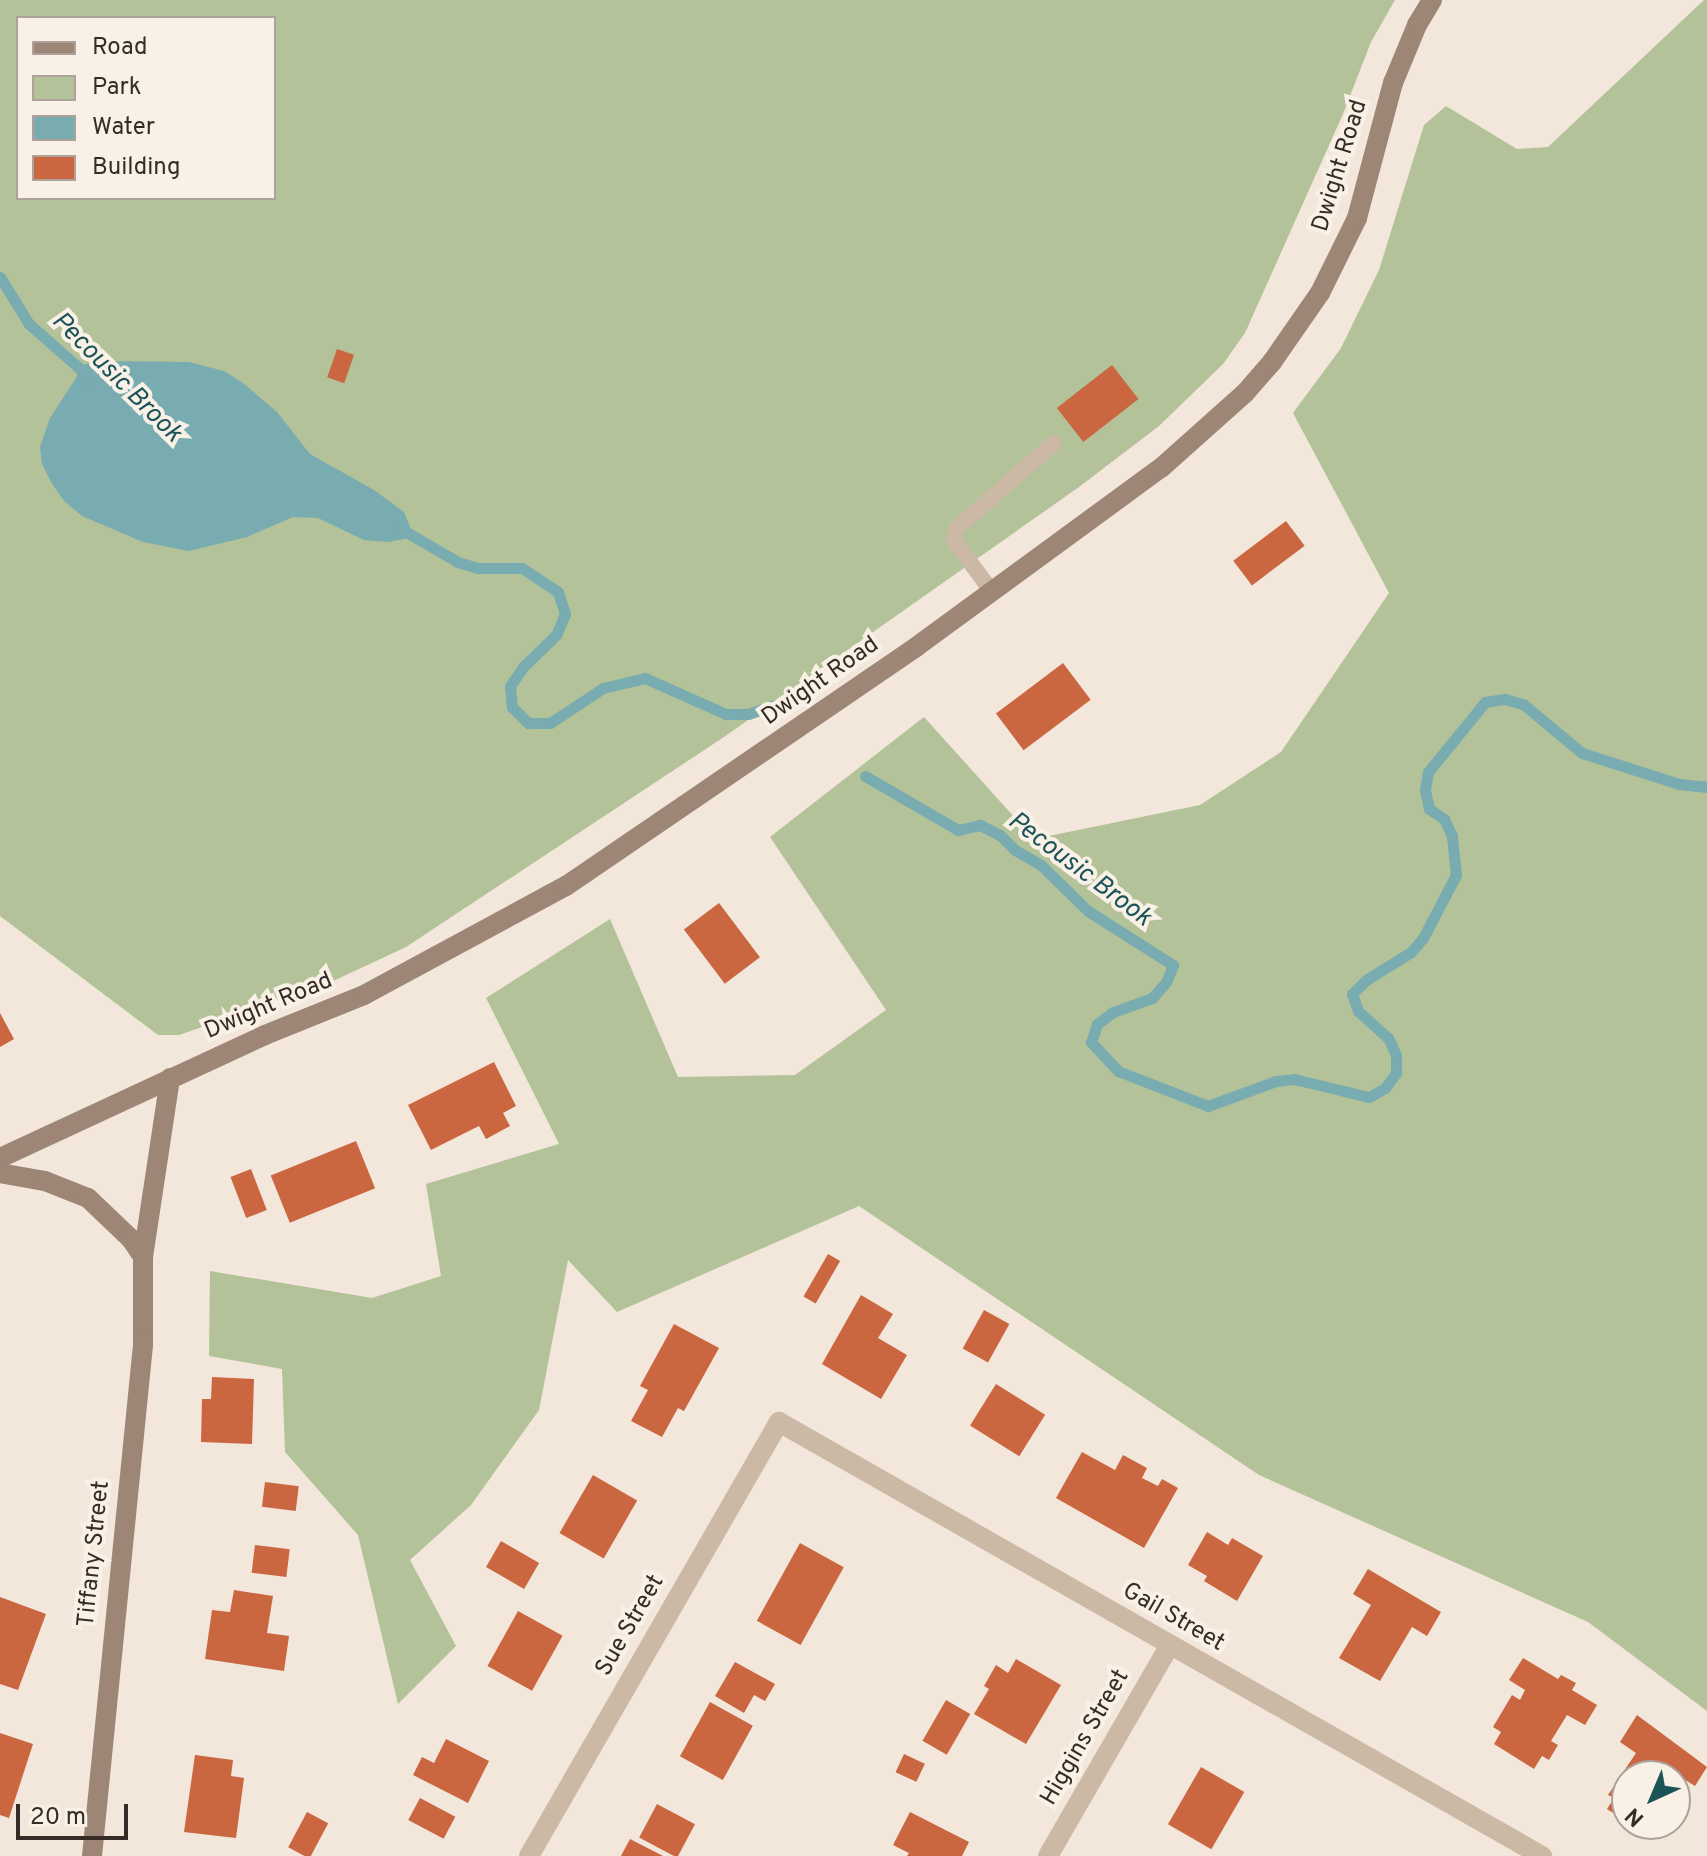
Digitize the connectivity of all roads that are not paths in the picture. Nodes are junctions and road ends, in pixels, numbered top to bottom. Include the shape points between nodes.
1 (1432, 0) edge
2 (1054, 443) dead end
3 (992, 592) junction
4 (170, 1078) junction
5 (0, 1158) edge
6 (0, 1173) edge
7 (143, 1257) junction
8 (779, 1422) joint
9 (1169, 1646) junction
10 (92, 1856) edge
11 (529, 1856) edge
12 (1048, 1856) edge
13 (1542, 1856) edge

1 - 3 main road, Dwight Road via 1393,83 1346,244 1298,328 1245,393 1161,468
2 - 3 lane via 956,529 954,540
3 - 4 main road, Dwight Road via 566,886 364,995
4 - 5 main road, Dwight Road
4 - 7 main road, Tiffany Street
6 - 7 main road via 45,1181 88,1198
7 - 10 main road, Tiffany Street via 143,1345
8 - 9 street, Gail Street
8 - 11 street, Sue Street
9 - 12 street, Higgins Street
9 - 13 street, Gail Street

